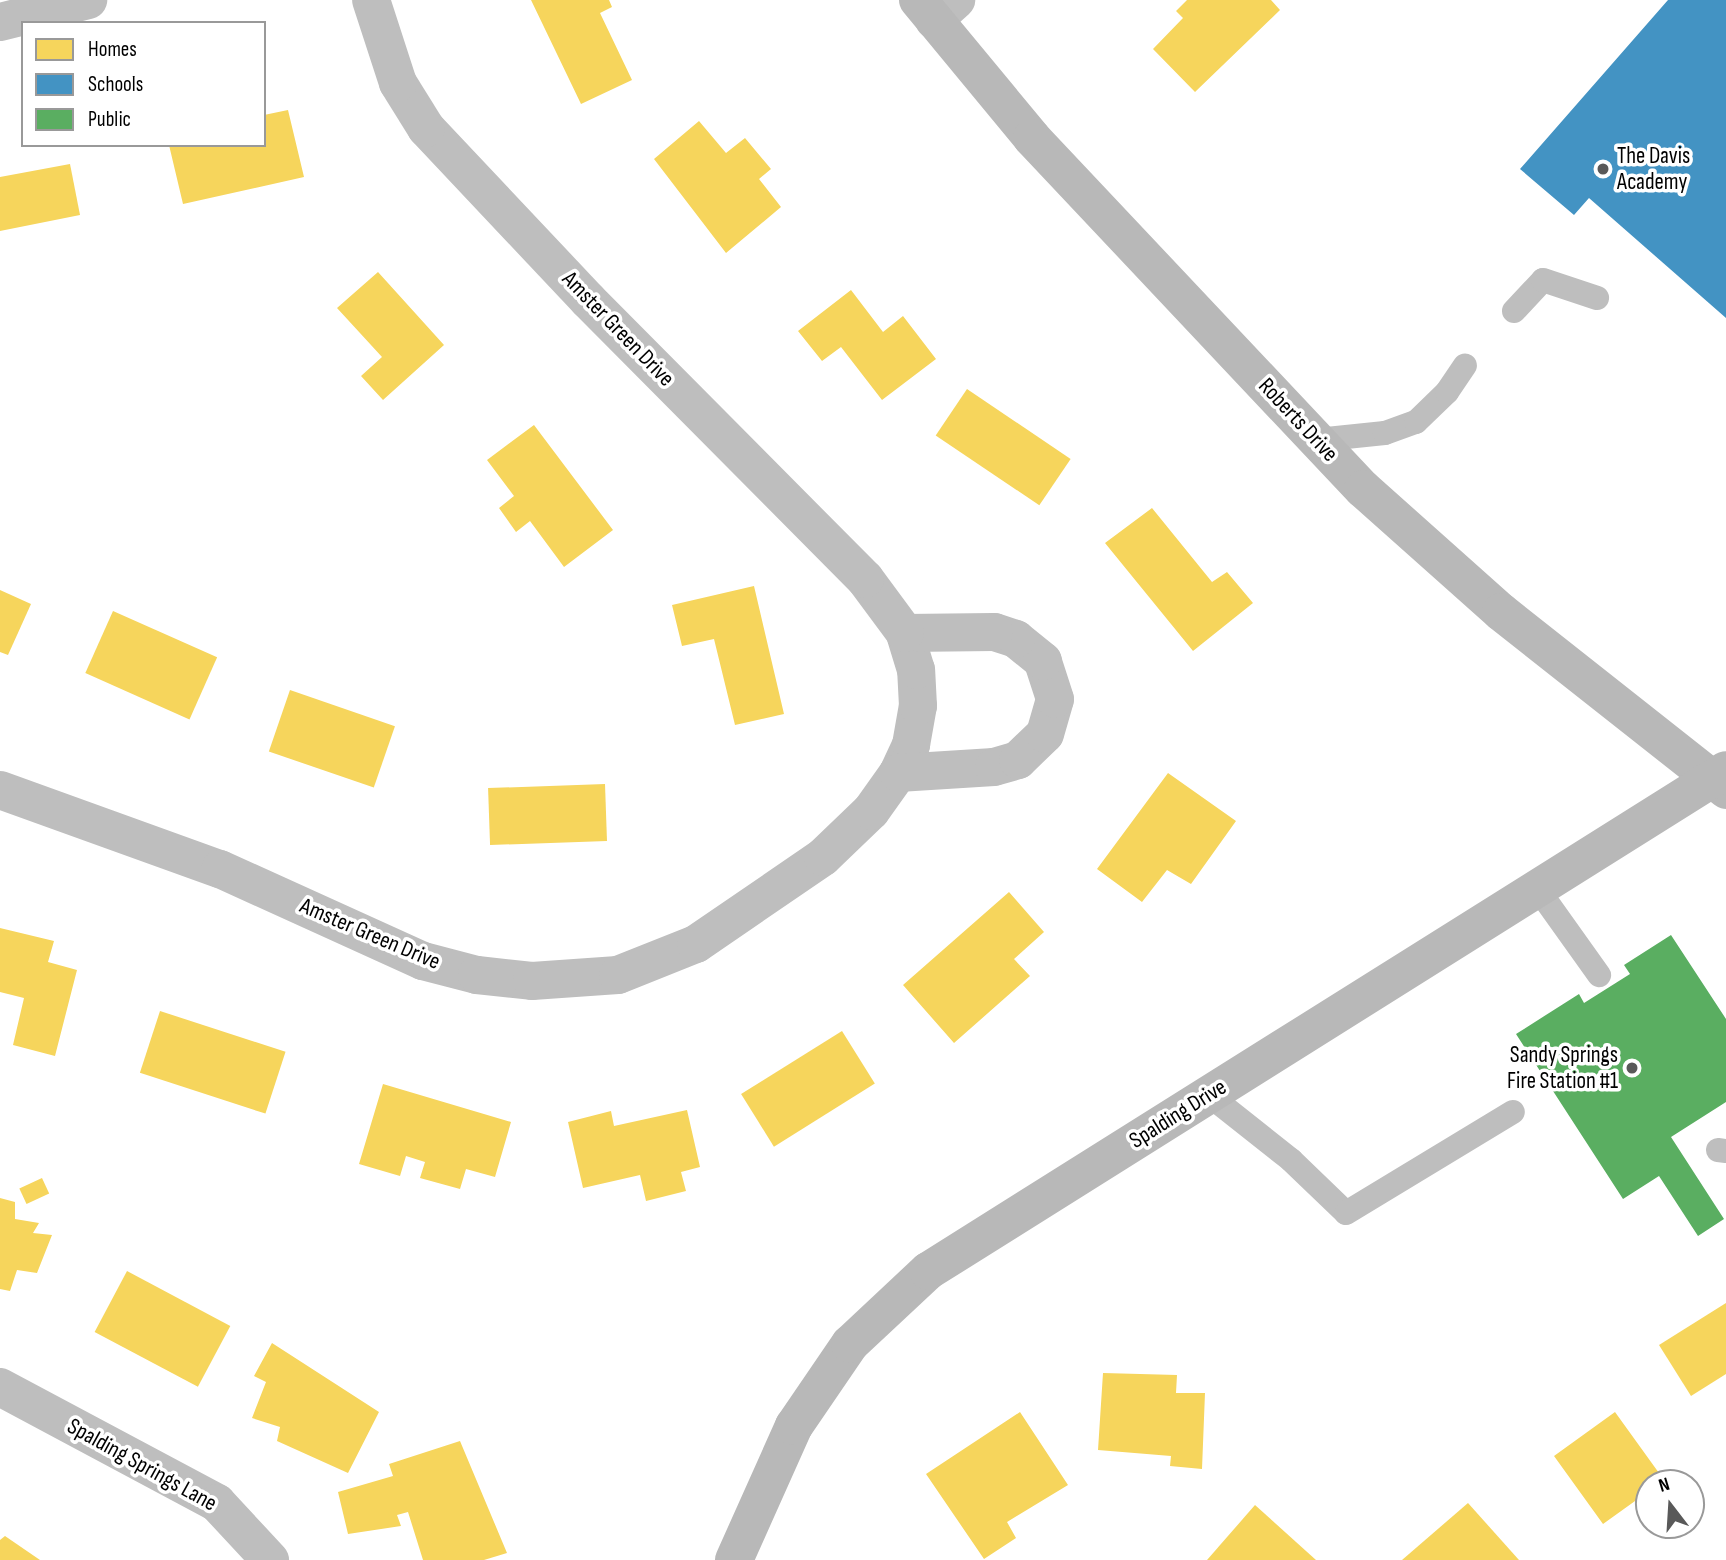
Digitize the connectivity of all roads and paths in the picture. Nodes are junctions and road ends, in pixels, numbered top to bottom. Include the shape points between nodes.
1 (88, 0) edge
2 (371, 0) edge
3 (936, 7) edge
4 (0, 22) edge
5 (1597, 298) dead end
6 (1514, 311) dead end
7 (1465, 365) dead end
8 (1317, 440) junction
9 (905, 633) junction
10 (898, 774) junction
11 (1722, 780) edge
12 (0, 790) edge
13 (1537, 888) junction
14 (1599, 975) dead end
15 (1209, 1095) junction
16 (1513, 1112) dead end
17 (0, 1387) edge
18 (270, 1560) edge
19 (734, 1560) edge

1 - 4 street
2 - 9 street, Amster Green Drive via 398,83 426,128 588,300 865,579
3 - 8 street, Roberts Drive via 1032,138
5 - 6 lane via 1543,280
7 - 8 lane via 1447,392 1416,422 1385,433
8 - 11 street, Roberts Drive via 1363,489 1501,612
9 - 10 street, Amster Green Drive via 916,670 918,706 911,745
9 - 10 street via 994,632 1016,639 1042,661 1055,699 1045,734 1018,760 993,767
10 - 12 street, Amster Green Drive via 871,811 823,856 696,944 618,975 532,981 477,975 423,961 220,869
11 - 13 street, Spalding Drive
13 - 14 lane
13 - 15 street, Spalding Drive
15 - 16 lane via 1291,1160 1346,1213
15 - 19 street, Spalding Drive via 928,1271 850,1344 794,1426
17 - 18 street, Spalding Springs Lane via 217,1503

